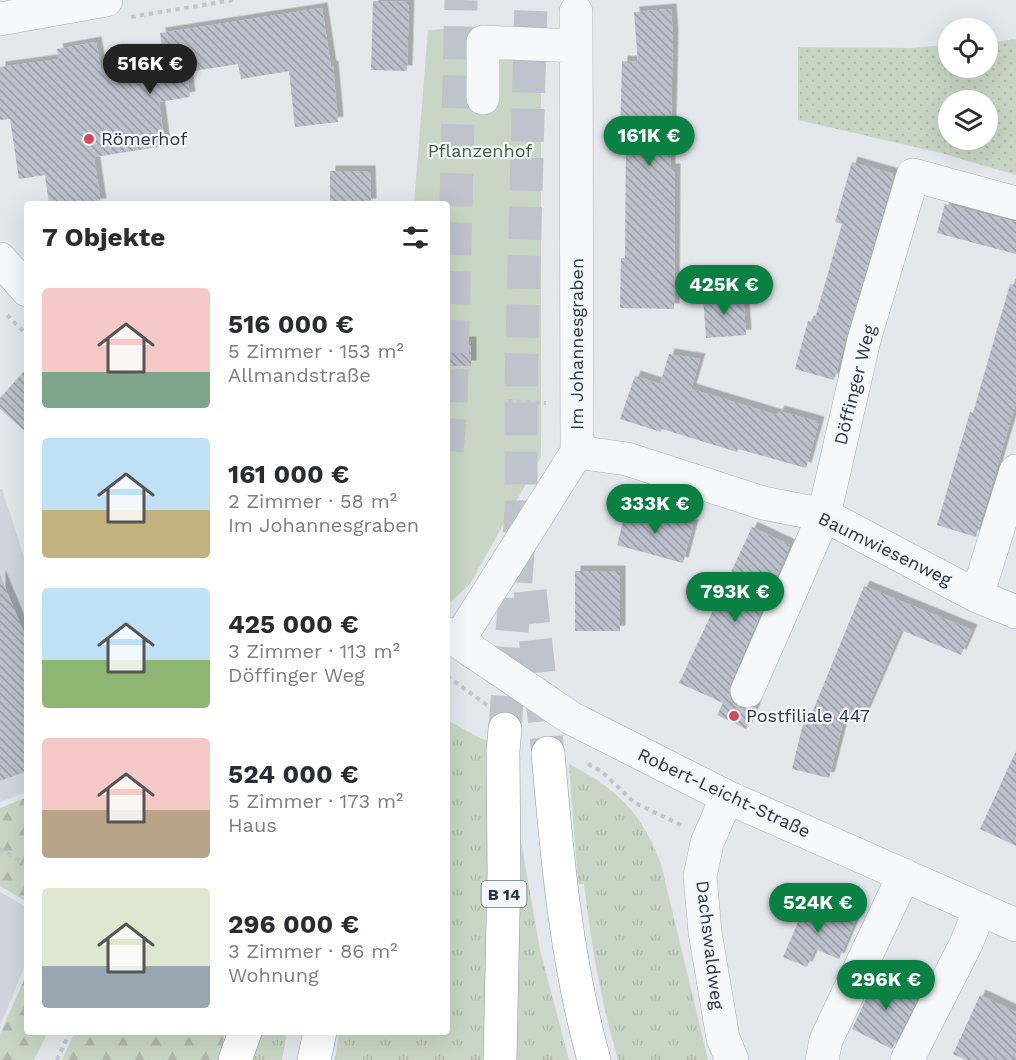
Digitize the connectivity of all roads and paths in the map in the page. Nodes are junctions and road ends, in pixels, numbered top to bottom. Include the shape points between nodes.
1 (105, 0) edge
2 (576, 12) dead end
3 (0, 19) edge
4 (576, 46) junction
5 (483, 98) dead end
6 (1016, 204) edge
7 (0, 259) edge
8 (24, 287) edge
9 (5, 314) dead end
10 (24, 332) edge
11 (508, 401) dead end
12 (577, 405) junction
13 (577, 452) junction
14 (1016, 471) edge
15 (824, 515) junction
16 (977, 596) junction
17 (1016, 612) edge
18 (453, 638) edge
19 (747, 691) dead end
20 (505, 729) tunnel mouth
21 (548, 753) tunnel mouth
22 (727, 797) junction
23 (0, 849) edge
24 (24, 863) edge
25 (904, 875) junction
26 (980, 909) junction
27 (1016, 925) edge
28 (69, 1035) edge
29 (244, 1035) edge
30 (319, 1035) edge
31 (57, 1060) edge
32 (235, 1060) edge
33 (314, 1060) edge
34 (500, 1060) edge
35 (594, 1060) edge
36 (732, 1060) edge
37 (822, 1060) edge
38 (907, 1060) edge

1 - 3 street
2 - 4 street, Im Johannesgraben
4 - 5 street via 483,42
4 - 12 street, Im Johannesgraben
6 - 15 street, Döffinger Weg via 913,175 864,340
7 - 8 street
9 - 10 path
11 - 12 path
12 - 13 street, Im Johannesgraben
13 - 15 street, Baumwiesenweg via 627,459 763,503
13 - 18 street, Im Johannesgraben
14 - 16 street
15 - 16 street, Baumwiesenweg
15 - 19 street, Döffinger Weg
16 - 17 street, Baumwiesenweg
18 - 22 street, Robert-Leicht-Straße via 571,718
20 - 34 highway, B 14
21 - 35 highway via 569,949
22 - 25 street, Robert-Leicht-Straße
22 - 36 street, Dachswaldweg via 707,843 700,876 723,1038
23 - 24 path
25 - 26 street, Robert-Leicht-Straße
25 - 37 street via 826,1040
26 - 27 street, Robert-Leicht-Straße
26 - 38 street
28 - 31 path
29 - 32 highway
30 - 33 highway

